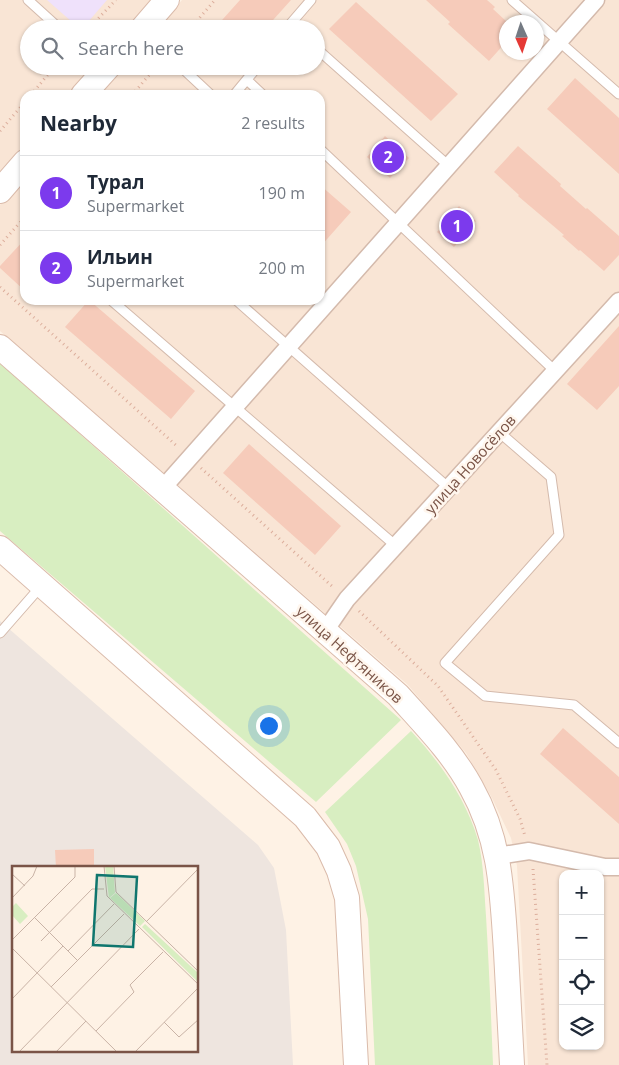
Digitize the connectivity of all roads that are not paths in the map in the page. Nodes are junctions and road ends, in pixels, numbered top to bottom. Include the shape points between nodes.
1 (28, 0) edge
2 (167, 0) edge
3 (311, 0) edge
4 (512, 0) edge
5 (596, 0) edge
6 (50, 20) edge
7 (150, 20) edge
8 (295, 20) edge
9 (560, 41) junction
10 (325, 56) edge
11 (99, 75) edge
12 (190, 75) edge
13 (251, 75) edge
14 (247, 80) junction
15 (87, 90) edge
16 (206, 90) edge
17 (238, 90) edge
18 (258, 90) edge
19 (619, 94) edge
20 (325, 154) edge
21 (449, 166) junction
22 (20, 168) edge
23 (0, 191) edge
24 (398, 222) junction
25 (619, 301) edge
26 (325, 304) edge
27 (117, 305) edge
28 (242, 305) edge
29 (324, 305) edge
30 (288, 346) junction
31 (0, 348) edge
32 (555, 371) junction
33 (235, 406) junction
34 (499, 432) junction
35 (449, 488) junction
36 (162, 490) junction
37 (396, 546) junction
38 (0, 548) edge
39 (42, 584) junction
40 (325, 631) junction
41 (0, 633) edge
42 (619, 743) edge
43 (497, 856) junction
44 (619, 867) edge
45 (356, 1065) edge
46 (512, 1065) edge

1 - 6 lane
2 - 7 main road
3 - 8 lane
4 - 9 lane
5 - 9 street
9 - 19 lane
9 - 21 street
10 - 21 lane
11 - 15 main road
12 - 16 lane
13 - 14 lane
14 - 17 lane
14 - 18 lane
20 - 24 lane
21 - 24 street
22 - 23 main road
24 - 26 street
24 - 32 lane
25 - 32 street, улица Новосёлов
27 - 33 lane
28 - 30 lane
29 - 30 street
30 - 33 street
30 - 35 lane
31 - 36 main road, улица Нефтяников
32 - 34 street, улица Новосёлов
33 - 36 street
33 - 37 lane
34 - 35 street, улица Новосёлов
34 - 42 lane via 551,477 559,535 444,664 485,696 574,705
35 - 37 street, улица Новосёлов
36 - 40 main road, улица Нефтяников
37 - 40 street, улица Новосёлов via 347,599
38 - 39 main road
39 - 41 lane
39 - 45 main road via 305,817 328,847 340,871 347,898
40 - 43 main road, улица Нефтяников via 398,695 444,746 471,786 493,837
43 - 44 street via 529,851
43 - 46 main road, улица Нефтяников

